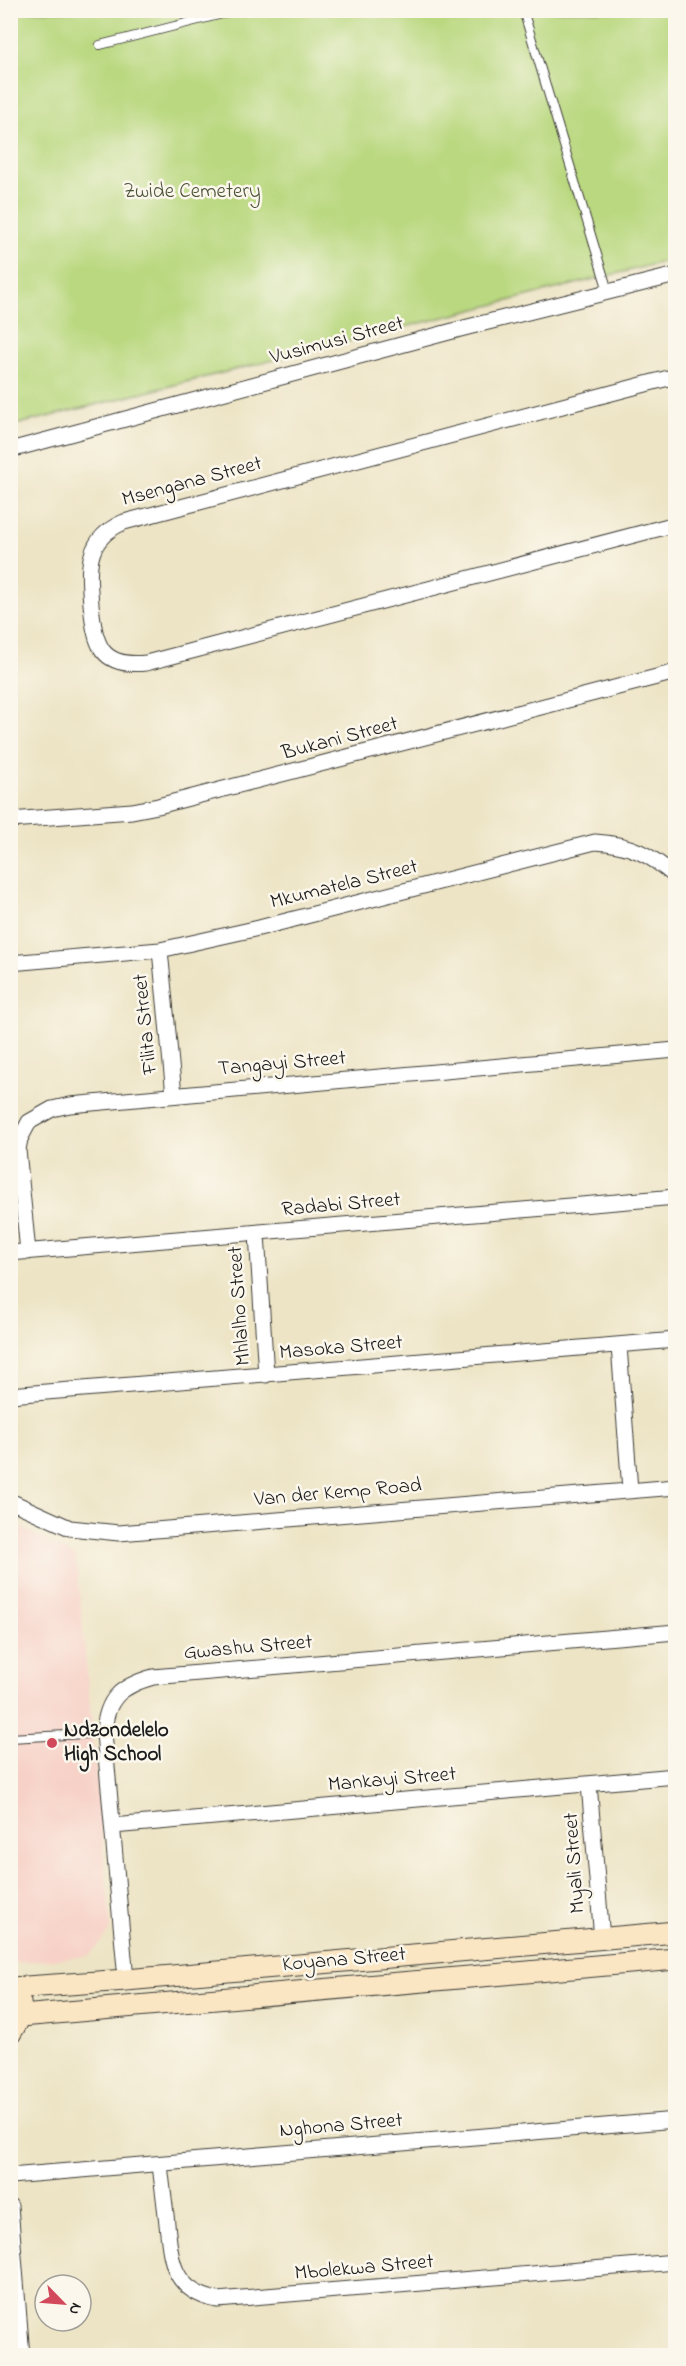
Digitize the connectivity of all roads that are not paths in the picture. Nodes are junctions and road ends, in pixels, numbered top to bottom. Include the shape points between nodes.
1 (238, 10) edge
2 (523, 10) edge
3 (100, 45) dead end
4 (675, 275) edge
5 (608, 291) junction
6 (675, 376) edge
7 (10, 450) edge
8 (675, 524) edge
9 (675, 672) edge
10 (10, 820) edge
11 (675, 877) edge
12 (160, 950) junction
13 (10, 963) edge
14 (675, 1050) edge
15 (174, 1095) junction
16 (675, 1197) edge
17 (257, 1234) junction
18 (28, 1251) junction
19 (10, 1253) edge
20 (675, 1340) edge
21 (619, 1346) junction
22 (266, 1375) junction
23 (10, 1395) edge
24 (675, 1487) edge
25 (630, 1490) junction
26 (10, 1501) edge
27 (675, 1632) edge
28 (104, 1733) junction
29 (10, 1738) edge
30 (675, 1776) edge
31 (590, 1785) junction
32 (112, 1826) junction
33 (675, 1932) edge
34 (602, 1939) junction
35 (675, 1959) edge
36 (126, 1980) junction
37 (11, 1987) edge
38 (16, 2025) edge
39 (675, 2120) edge
40 (160, 2164) junction
41 (10, 2176) edge
42 (10, 2206) edge
43 (675, 2262) edge
44 (14, 2320) edge
45 (22, 2355) edge

1 - 3 lane
2 - 5 lane
4 - 5 street, Vusimusi Street
5 - 7 street, Vusimusi Street
6 - 8 street, Msengana Street via 124,522 99,539 92,553 88,570 94,631 98,646 108,657 120,663 146,663
9 - 10 street, Bukani Street via 169,804 132,811
11 - 12 street, Mkumatela Street via 644,852 615,843 595,842
12 - 13 street, Mkumatela Street
12 - 15 street, Filita Street
14 - 15 street, Tangayi Street
15 - 18 street, Tangayi Street via 70,1105 47,1111 29,1122 18,1150
16 - 17 street, Radabi Street
17 - 18 street, Radabi Street
17 - 22 street, Mhlalho Street
18 - 19 street, Radabi Street
20 - 21 street, Masoka Street
21 - 22 street, Masoka Street
21 - 25 street
22 - 23 street, Masoka Street
24 - 25 street, Van der Kemp Road
25 - 26 street, Van der Kemp Road via 119,1533 70,1528
27 - 28 street, Gwashu Street via 153,1677 135,1682 119,1693 108,1707
28 - 29 lane
28 - 32 street, Gwashu Street
30 - 31 street, Mankayi Street
31 - 32 street, Mankayi Street
31 - 34 street, Myali Street
32 - 36 street, Gwashu Street
33 - 34 main road, Koyana Street
34 - 36 main road, Koyana Street
35 - 38 main road, Koyana Street
36 - 37 main road, Koyana Street
37 - 38 main road, Koyana Street via 18,1996
39 - 40 street, Nghona Street
40 - 41 street, Nghona Street
40 - 43 street, Mbolekwa Street via 171,2261 186,2285 211,2299 232,2301
42 - 44 street
44 - 45 street

